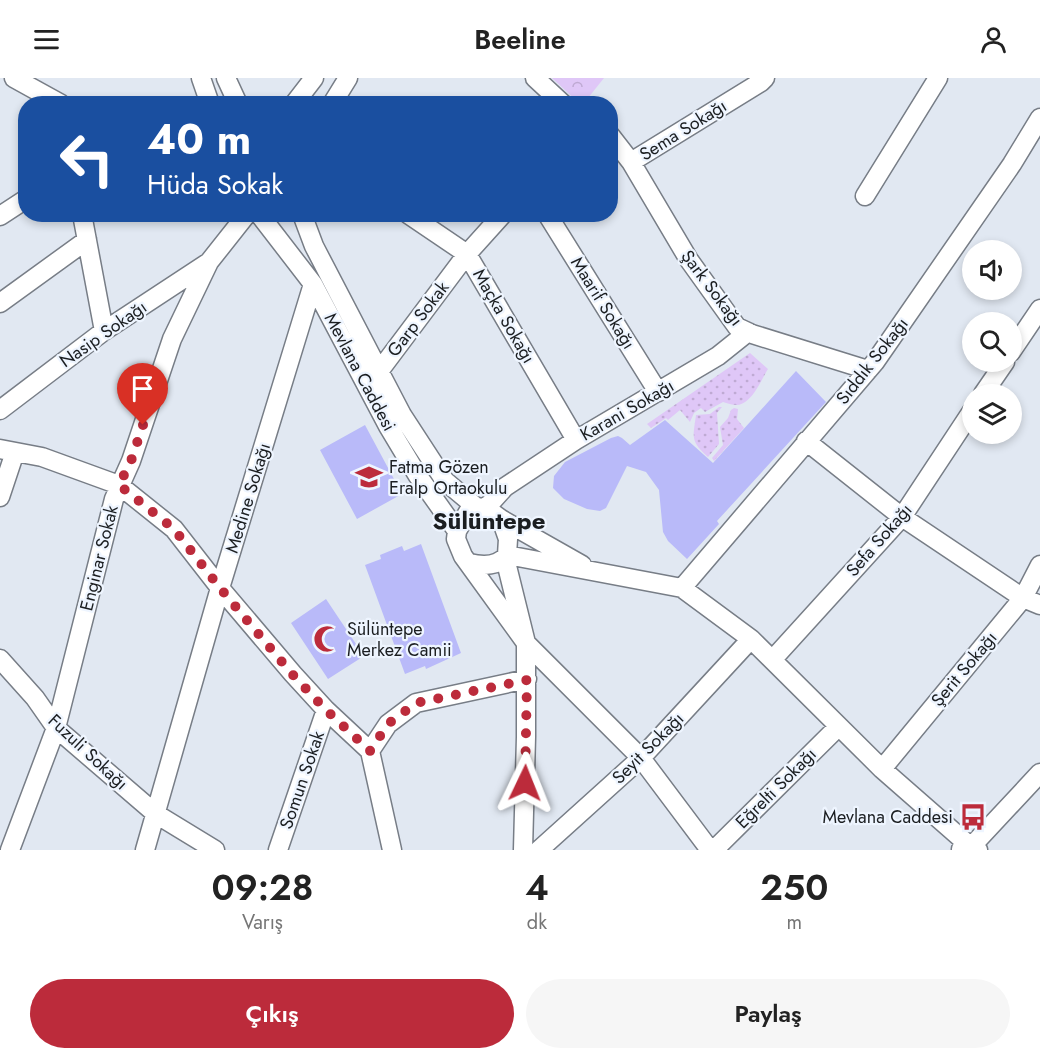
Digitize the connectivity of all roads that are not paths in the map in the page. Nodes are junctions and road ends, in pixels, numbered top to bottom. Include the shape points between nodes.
1 (14, 78) edge
2 (201, 78) edge
3 (226, 78) edge
4 (314, 78) edge
5 (348, 78) edge
6 (535, 78) edge
7 (765, 78) edge
8 (939, 78) edge
9 (47, 96) edge
10 (207, 96) edge
11 (234, 96) edge
12 (300, 96) edge
13 (337, 96) edge
14 (554, 96) edge
15 (1040, 118) edge
16 (618, 146) edge
17 (630, 162) junction
18 (865, 196) dead end
19 (18, 204) edge
20 (0, 216) edge
21 (84, 222) edge
22 (240, 222) edge
23 (265, 222) edge
24 (305, 222) edge
25 (420, 222) edge
26 (496, 222) edge
27 (552, 222) edge
28 (87, 240) junction
29 (467, 254) junction
30 (208, 262) junction
31 (313, 284) junction
32 (0, 303) edge
33 (1040, 309) edge
34 (104, 331) junction
35 (748, 332) junction
36 (1022, 336) edge
37 (380, 370) junction
38 (868, 370) junction
39 (658, 392) junction
40 (0, 410) edge
41 (962, 426) edge
42 (576, 440) junction
43 (806, 441) junction
44 (8, 450) edge
45 (119, 485) junction
46 (0, 496) edge
47 (489, 512) junction
48 (902, 517) junction
49 (457, 531) junction
50 (506, 557) junction
51 (469, 562) junction
52 (1040, 566) edge
53 (596, 573) junction
54 (220, 588) junction
55 (682, 588) junction
56 (1023, 598) junction
57 (1040, 605) edge
58 (751, 639) junction
59 (526, 643) junction
60 (773, 658) junction
61 (0, 659) edge
62 (527, 680) junction
63 (326, 710) junction
64 (838, 727) junction
65 (56, 728) junction
66 (370, 751) junction
67 (641, 758) junction
68 (882, 769) junction
69 (1040, 773) edge
70 (156, 814) junction
71 (968, 849) edge
72 (10, 850) edge
73 (145, 850) edge
74 (215, 850) edge
75 (278, 850) edge
76 (392, 850) edge
77 (523, 850) edge
78 (539, 850) edge
79 (712, 850) edge

1 - 9 street
2 - 10 street
3 - 11 street
4 - 12 street
5 - 13 street
6 - 14 street
7 - 17 street, Sema Sokağı
8 - 18 street
15 - 38 street, Sıddık Sokağı
16 - 17 street, Şark Sokağı
17 - 35 street, Şark Sokağı via 689,260 737,327
19 - 20 street
21 - 28 street
22 - 30 street, Enginar Sokak
23 - 31 street, Mevlana Caddesi
24 - 37 street, Mevlana Caddesi
25 - 29 street, Maçka Sokağı
26 - 29 street, Garp Sokak
27 - 39 street, Maarif Sokağı
28 - 32 street
28 - 34 street
29 - 37 street, Garp Sokak
29 - 42 street, Maçka Sokağı
30 - 34 street, Nasip Sokağı
30 - 45 street, Enginar Sokak via 172,339 131,461
31 - 49 street, Mevlana Caddesi via 417,476
31 - 54 street, Medine Sokağı
33 - 36 street
34 - 40 street, Nasip Sokağı
35 - 38 street, Şark Sokağı
35 - 39 street, Karani Sokağı via 718,356
37 - 47 street, Mevlana Caddesi via 402,415 445,481
38 - 43 street, Sıddık Sokağı
39 - 42 street, Karani Sokağı
41 - 48 street, Sefa Sokağı
42 - 47 street, Karani Sokağı via 505,487
43 - 48 street
43 - 55 street, Sıddık Sokağı
44 - 45 street via 42,457
44 - 46 street
45 - 54 street via 174,529
45 - 65 street, Enginar Sokak
47 - 49 street via 463,518
47 - 50 street via 508,539
47 - 53 street, Mevlana Caddesi
48 - 56 street
48 - 60 street, Sefa Sokağı
49 - 51 street via 459,548
50 - 51 street via 489,565
50 - 53 street, Mevlana Caddesi
50 - 59 street
51 - 59 street
52 - 56 street, Şerit Sokağı
53 - 55 street, Mevlana Caddesi
54 - 63 street
54 - 70 street, Medine Sokağı
55 - 58 street, Mevlana Caddesi
56 - 57 street
56 - 68 street, Şerit Sokağı
58 - 60 street, Mevlana Caddesi
58 - 67 street, Seyit Sokağı
59 - 62 street
59 - 67 street
60 - 64 street, Mevlana Caddesi
61 - 65 street, Fuzuli Sokağı
62 - 66 street via 416,703 388,724
62 - 77 street
63 - 66 street
63 - 75 street, Somun Sokak
64 - 68 street, Mevlana Caddesi
64 - 79 street, Eğrelti Sokağı
65 - 70 street, Fuzuli Sokağı
65 - 72 street, Enginar Sokak
66 - 76 street
67 - 78 street, Seyit Sokağı
67 - 79 street
68 - 71 street, Mevlana Caddesi
69 - 71 street
70 - 73 street, Medine Sokağı
70 - 74 street, Fuzuli Sokağı

